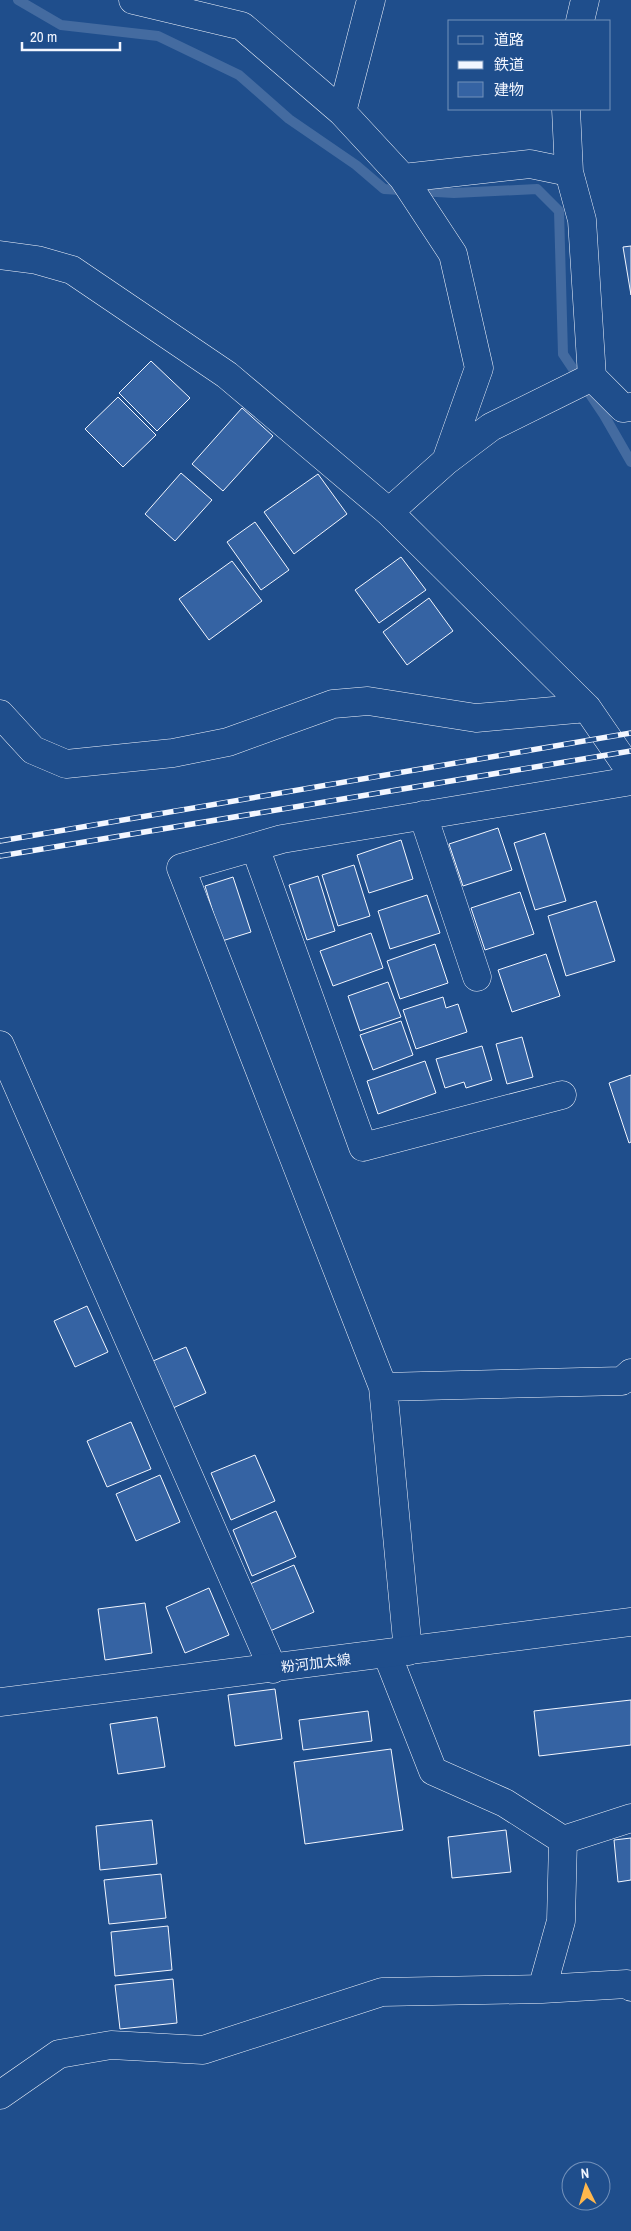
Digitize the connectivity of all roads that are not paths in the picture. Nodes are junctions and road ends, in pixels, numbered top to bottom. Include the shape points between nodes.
1 (133, 0) edge
2 (371, 0) edge
3 (585, 0) edge
4 (580, 20) edge
5 (566, 110) edge
6 (342, 112) junction
7 (569, 172) junction
8 (403, 178) junction
9 (0, 255) edge
10 (592, 377) junction
11 (631, 406) edge
12 (446, 462) junction
13 (389, 512) junction
14 (587, 708) junction
15 (0, 714) edge
16 (631, 772) edge
17 (631, 781) edge
18 (423, 815) junction
19 (255, 847) junction
20 (477, 978) dead end
21 (0, 1045) edge
22 (562, 1096) dead end
23 (631, 1374) edge
24 (383, 1387) junction
25 (631, 1622) edge
26 (398, 1653) junction
27 (272, 1669) junction
28 (0, 1702) edge
29 (631, 1818) edge
30 (563, 1840) junction
31 (631, 1987) edge
32 (542, 1989) junction
33 (0, 2095) edge

1 - 6 street via 242,26
2 - 6 street
3 - 4 street
5 - 7 street
6 - 8 street
7 - 8 street via 530,164
7 - 10 street via 582,220
8 - 12 street via 452,254 479,368
9 - 13 street via 37,260 72,270 227,375
10 - 11 street via 623,408
10 - 12 street via 490,427
12 - 13 street
13 - 14 street
14 - 15 street via 476,718 368,701 333,704 228,742 173,753 66,764 33,750
14 - 16 street
17 - 18 street
18 - 19 street via 282,839
18 - 20 street
19 - 22 street via 363,1147
19 - 24 street via 181,868
21 - 27 street
23 - 24 street via 622,1381
24 - 26 street
25 - 26 street, 粉河加太線
26 - 27 street, 粉河加太線
26 - 30 street via 433,1771 505,1803
27 - 28 street, 粉河加太線
29 - 30 street
30 - 32 street via 561,1921
31 - 32 street via 618,1984
32 - 33 street via 382,1992 203,2050 111,2045 60,2054

